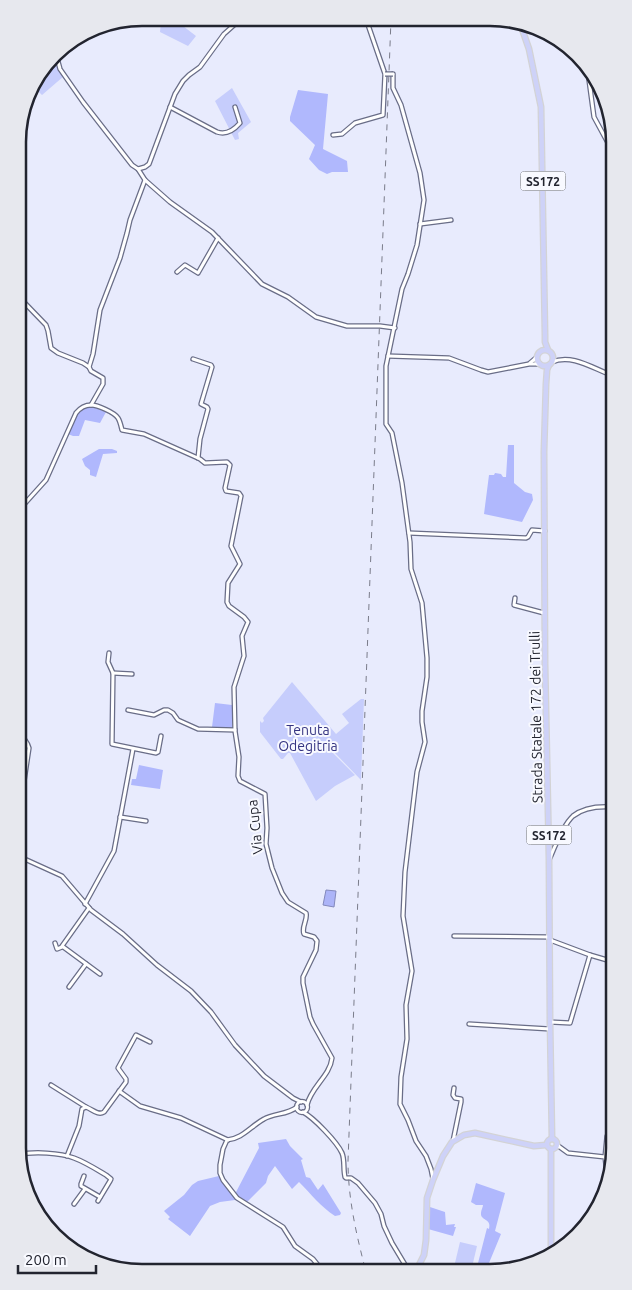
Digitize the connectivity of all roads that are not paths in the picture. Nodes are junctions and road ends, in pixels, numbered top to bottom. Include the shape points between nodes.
1 (233, 26) edge
2 (368, 26) edge
3 (523, 31) edge
4 (58, 62) edge
5 (385, 74) junction
6 (589, 84) edge
7 (170, 107) junction
8 (235, 107) dead end
9 (333, 135) dead end
10 (606, 139) edge
11 (138, 169) junction
12 (145, 180) junction
13 (451, 220) dead end
14 (420, 224) junction
15 (218, 238) junction
16 (176, 272) dead end
17 (26, 304) edge
18 (395, 328) junction
19 (545, 350) junction
20 (553, 355) junction
21 (388, 356) junction
22 (537, 357) junction
23 (193, 359) dead end
24 (564, 360) junction
25 (550, 363) junction
26 (529, 364) junction
27 (541, 364) junction
28 (89, 367) junction
29 (606, 372) edge
30 (546, 384) junction
31 (91, 405) junction
32 (198, 458) junction
33 (26, 502) edge
34 (545, 531) junction
35 (409, 533) junction
36 (515, 598) dead end
37 (545, 613) junction
38 (109, 653) dead end
39 (113, 673) junction
40 (132, 674) dead end
41 (128, 710) dead end
42 (235, 730) junction
43 (161, 736) dead end
44 (26, 742) edge
45 (133, 749) junction
46 (26, 765) edge
47 (606, 806) edge
48 (120, 817) junction
49 (146, 822) dead end
50 (549, 858) junction
51 (26, 860) edge
52 (85, 904) junction
53 (89, 908) junction
54 (454, 936) dead end
55 (549, 939) junction
56 (54, 944) dead end
57 (62, 947) junction
58 (590, 955) junction
59 (606, 960) edge
60 (86, 964) junction
61 (100, 974) dead end
62 (69, 987) dead end
63 (550, 1022) junction
64 (469, 1024) dead end
65 (550, 1029) junction
66 (150, 1042) dead end
67 (51, 1085) dead end
68 (454, 1088) dead end
69 (120, 1091) junction
70 (293, 1098) junction
71 (309, 1098) junction
72 (302, 1102) junction
73 (86, 1107) junction
74 (307, 1107) junction
75 (299, 1109) junction
76 (310, 1116) junction
77 (552, 1139) junction
78 (229, 1140) junction
79 (453, 1141) junction
80 (546, 1145) junction
81 (557, 1145) junction
82 (606, 1146) edge
83 (551, 1149) junction
84 (26, 1154) edge
85 (67, 1156) junction
86 (605, 1157) junction
87 (605, 1160) edge
88 (84, 1176) dead end
89 (433, 1180) junction
90 (85, 1188) junction
91 (74, 1204) dead end
92 (551, 1246) edge
93 (317, 1264) edge
94 (405, 1264) edge
95 (420, 1264) edge

1 - 7 street via 200,67 185,78
2 - 5 street
3 - 19 main road, SS172 via 541,107
4 - 11 street via 83,102
5 - 9 street via 383,115 355,123 342,134
5 - 14 street, bridge via 393,74 394,88 424,189
6 - 10 street via 594,117
7 - 8 street via 223,133 239,125
7 - 11 street via 149,164
11 - 12 street
12 - 15 street
12 - 28 street via 100,310
13 - 14 street
14 - 18 street
15 - 16 street via 198,273 185,265
15 - 18 street via 262,284 316,317 347,326
17 - 28 street via 46,325 51,348
18 - 21 street
19 - 20 main road
19 - 22 main road
20 - 24 street
20 - 25 main road, Strada Statale 172 dei Trulli
21 - 26 street via 449,358 487,372
21 - 35 street via 386,424 392,433
22 - 26 street
22 - 27 main road, Strada Statale 172 dei Trulli
23 - 32 street via 212,367 201,404 208,409
24 - 25 street
24 - 29 street via 582,362
25 - 27 main road
25 - 30 main road, Strada Statale 172 dei Trulli / SS172
26 - 27 street
27 - 30 main road, Strada Statale 172 dei Trulli
28 - 31 street via 104,379
30 - 34 main road, Strada Statale 172 dei Trulli / SS172
31 - 32 street via 114,414 122,430 144,434
31 - 33 street via 76,412 46,480
32 - 42 street, Via Cupa via 205,462 227,462 230,465 226,491 241,496 231,546 240,564 228,583 227,602 248,622 242,636 244,656 234,687
34 - 35 street via 532,530 528,537 520,538
34 - 37 main road, Strada Statale 172 dei Trulli / SS172
35 - 89 street via 411,569 422,603 428,658 422,711 425,742 417,772 404,872 403,916 412,971 406,1005 407,1039 400,1104 429,1163
36 - 37 street via 514,605
37 - 50 main road, Strada Statale 172 dei Trulli / SS172
38 - 39 street via 108,662
39 - 40 street
39 - 45 street via 112,743
41 - 42 street via 154,715 168,710 178,720 198,729
42 - 71 street, Via Cupa via 239,780 265,794 266,844 272,868 288,902 306,913 304,934 317,941 303,983 310,1017 332,1060
43 - 45 street via 157,753
44 - 46 street via 29,748
45 - 48 street
47 - 50 street via 583,810 572,817
48 - 49 street
48 - 52 street via 114,850
50 - 55 main road, Strada Statale 172 dei Trulli / SS172
51 - 52 street via 62,876
52 - 53 street
53 - 57 street
53 - 70 street via 191,991 264,1076
54 - 55 street
55 - 58 street
55 - 63 main road, Strada Statale 172 dei Trulli / SS172
56 - 57 street via 57,950
57 - 60 street
58 - 59 street
58 - 63 street via 570,1023
60 - 61 street
60 - 62 street
63 - 65 main road, Strada Statale 172 dei Trulli / SS172
64 - 65 street
65 - 77 main road, Strada Statale 172 dei Trulli / SS172
66 - 69 street via 136,1035 118,1068 126,1081
67 - 73 street
68 - 79 street via 453,1095 461,1102
69 - 73 street via 103,1113
69 - 78 street via 139,1105 181,1118
70 - 72 street
70 - 75 street
71 - 72 street
71 - 74 street
72 - 74 street
72 - 75 street
73 - 85 street via 82,1109
74 - 75 street
74 - 76 street
75 - 76 street
75 - 78 street via 264,1118 236,1139
76 - 94 street via 342,1152 345,1177 358,1183 375,1203
77 - 80 main road
77 - 81 main road
78 - 93 street via 224,1145 220,1165 223,1180 237,1198 283,1227 295,1246
79 - 80 main road via 475,1133 534,1146
79 - 89 main road
80 - 83 main road
81 - 83 main road
81 - 86 street via 568,1153
82 - 86 street
83 - 92 main road
84 - 85 street
85 - 90 street via 111,1178 99,1199
86 - 87 street
88 - 90 street via 81,1186
89 - 95 main road via 426,1204 426,1240
90 - 91 street

